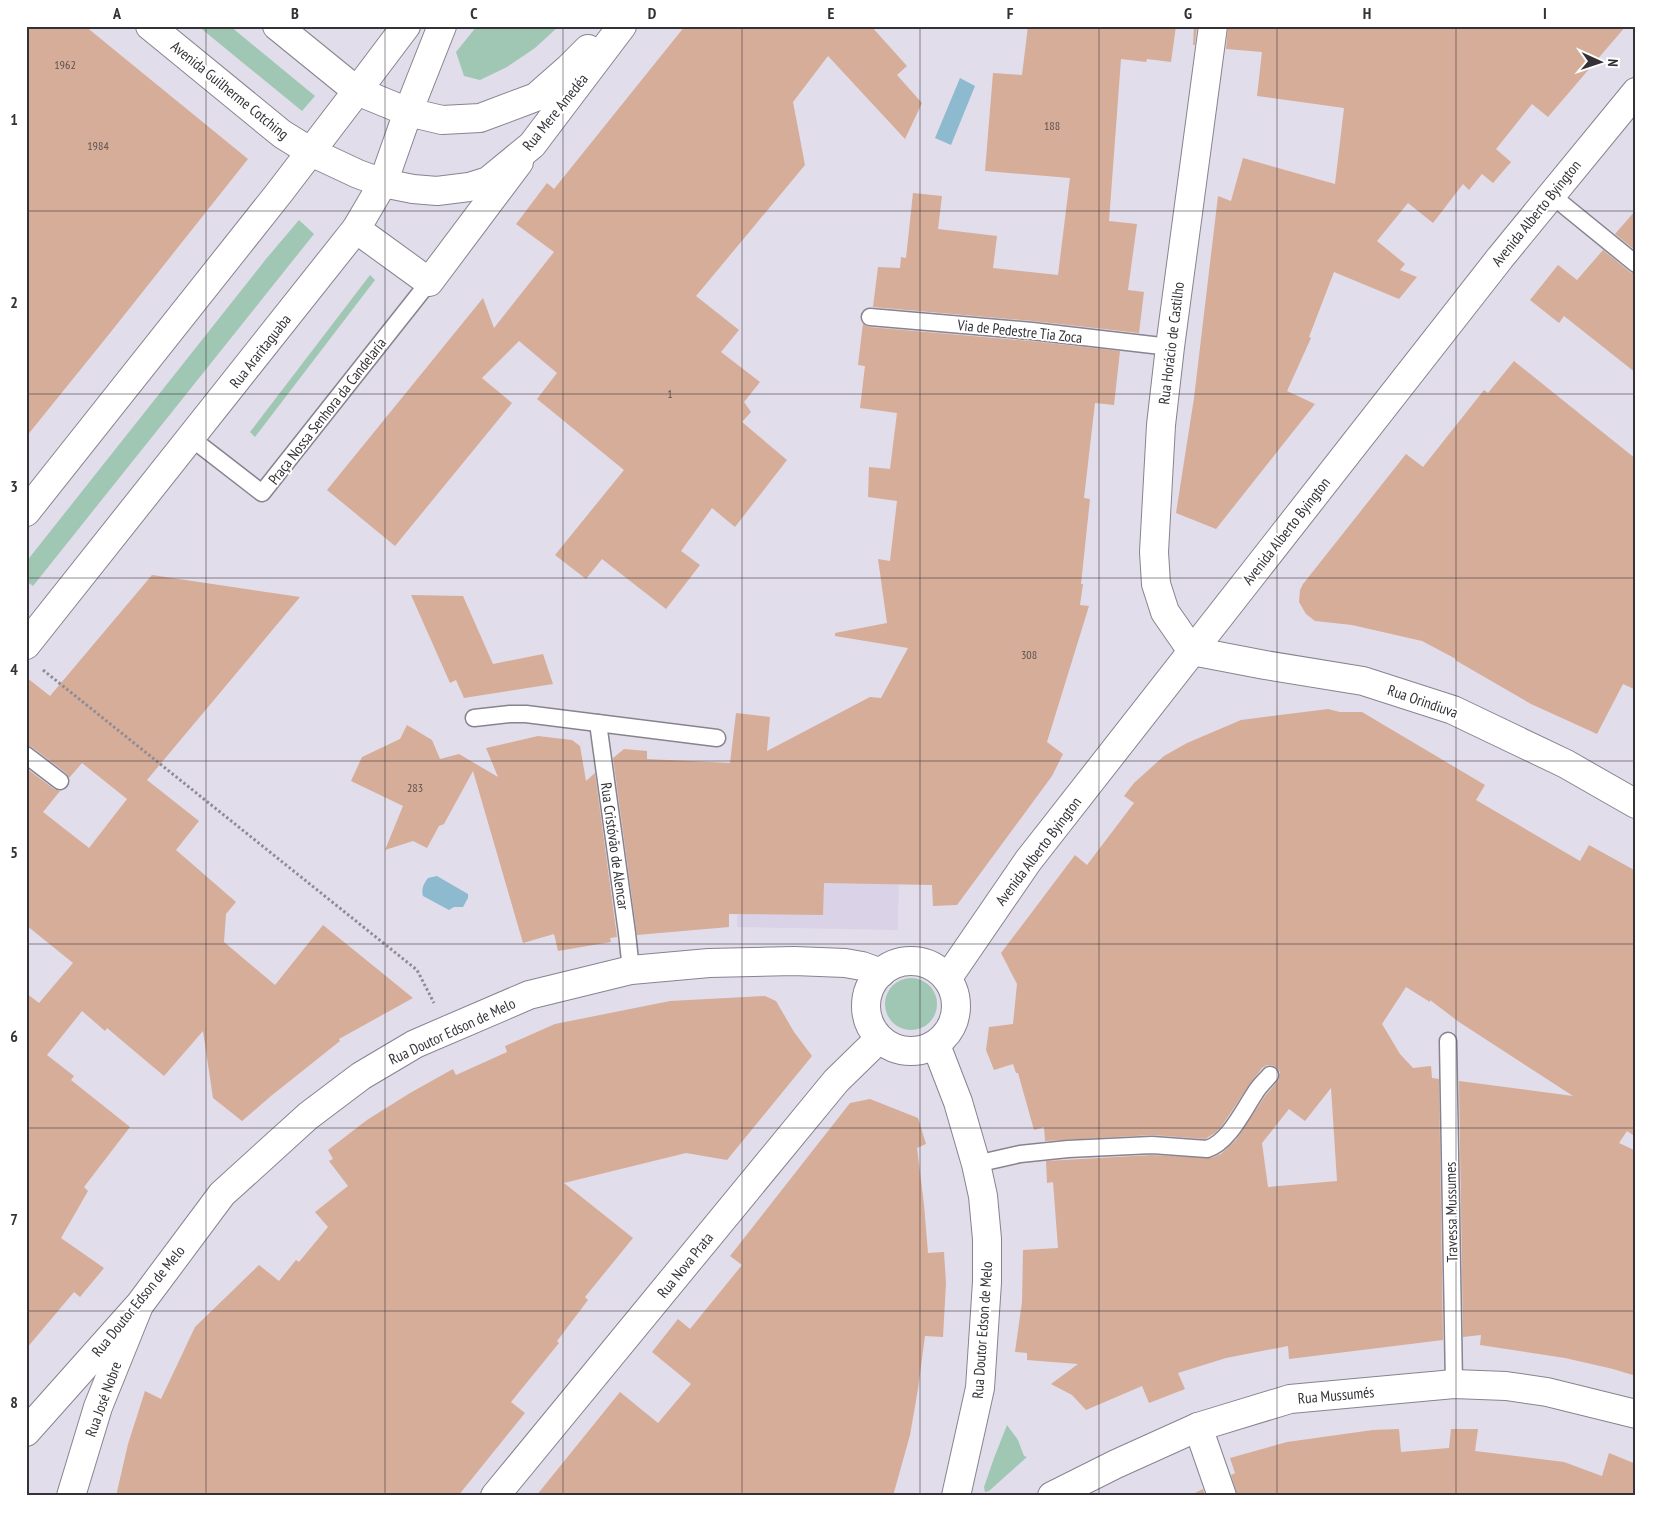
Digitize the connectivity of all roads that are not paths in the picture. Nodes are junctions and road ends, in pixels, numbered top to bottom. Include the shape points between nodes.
1 (150, 26) edge
2 (277, 26) edge
3 (406, 26) edge
4 (442, 26) edge
5 (1213, 26) edge
6 (620, 29) edge
7 (357, 91) junction
8 (1636, 92) edge
9 (408, 112) junction
10 (532, 145) junction
11 (311, 152) junction
12 (383, 183) junction
13 (1550, 194) junction
14 (356, 229) junction
15 (1636, 264) edge
16 (429, 282) junction
17 (870, 317) dead end
18 (1170, 348) junction
19 (191, 438) junction
20 (26, 512) edge
21 (1192, 650) junction
22 (33, 656) edge
23 (474, 718) dead end
24 (598, 723) junction
25 (717, 738) dead end
26 (26, 755) edge
27 (60, 781) dead end
28 (1636, 804) edge
29 (631, 970) junction
30 (881, 972) junction
31 (947, 979) junction
32 (880, 1039) junction
33 (1448, 1041) dead end
34 (936, 1044) junction
35 (1270, 1074) dead end
36 (976, 1164) junction
37 (140, 1304) junction
38 (1454, 1384) junction
39 (1636, 1414) edge
40 (1198, 1427) junction
41 (26, 1432) edge
42 (71, 1496) edge
43 (495, 1496) edge
44 (956, 1496) edge
45 (1052, 1496) edge
46 (1222, 1496) edge

1 - 11 street, Avenida Guilherme Cotching via 282,134
2 - 7 street
3 - 7 street
4 - 9 street, Rua Araritaguaba
5 - 18 street, Rua Horácio de Castilho
6 - 9 street, Rua Mere Amedéa via 595,41 536,96 508,108 480,118 451,120
6 - 10 street, Rua Mere Amedéa
7 - 9 street, Rua Mere Amedéa
7 - 11 street
8 - 13 street, Avenida Alberto Byington
9 - 12 street, Rua Araritaguaba
10 - 12 street, Rua Mere Amedéa via 488,181 469,187 437,191
10 - 16 street, Praça Nossa Senhora da Candelaría
11 - 12 street, Rua Mere Amedéa
11 - 20 street
12 - 14 street, Rua Araritaguaba
13 - 15 lane
13 - 21 street, Avenida Alberto Byington
14 - 16 street
14 - 19 street, Rua Araritaguaba
16 - 19 lane, Praça Nossa Senhora da Candelaría via 262,493
17 - 18 lane, Via de Pedestre Tia Zoca via 1032,331
18 - 21 street, Rua Horácio de Castilho via 1161,425 1154,552 1156,584 1165,612
19 - 22 street, Rua Araritaguaba
21 - 28 street, Rua Orindiuva via 1362,681 1453,710 1566,764
21 - 31 street, Avenida Alberto Byington via 1028,861
23 - 24 lane via 526,714
24 - 25 lane
24 - 29 lane, Rua Cristóvão de Alencar
26 - 27 lane
29 - 30 street, Rua Doutor Edson de Melo via 709,963 794,961 845,963
29 - 37 street, Rua Doutor Edson de Melo via 529,995 415,1044 361,1076 308,1116 222,1194
30 - 31 street via 908,961 922,962
30 - 32 street via 867,998 871,1027
31 - 34 street via 957,1007 947,1034
32 - 34 street via 906,1052
32 - 43 street, Rua Nova Prata via 836,1081
33 - 38 lane, Travessa Mussumes
34 - 36 street, Rua Doutor Edson de Melo via 958,1102
35 - 36 lane via 1231,1129 1218,1144 1207,1149 1152,1145 1068,1149 1020,1154
36 - 44 street, Rua Doutor Edson de Melo via 986,1222 987,1282 980,1388
37 - 41 street, Rua Doutor Edson de Melo
37 - 42 street, Rua José Nobre via 98,1407
38 - 39 street, Rua Mussumés via 1547,1392
38 - 40 street, Rua Mussumés via 1290,1399
40 - 45 street, Rua Mussumés
40 - 46 street

